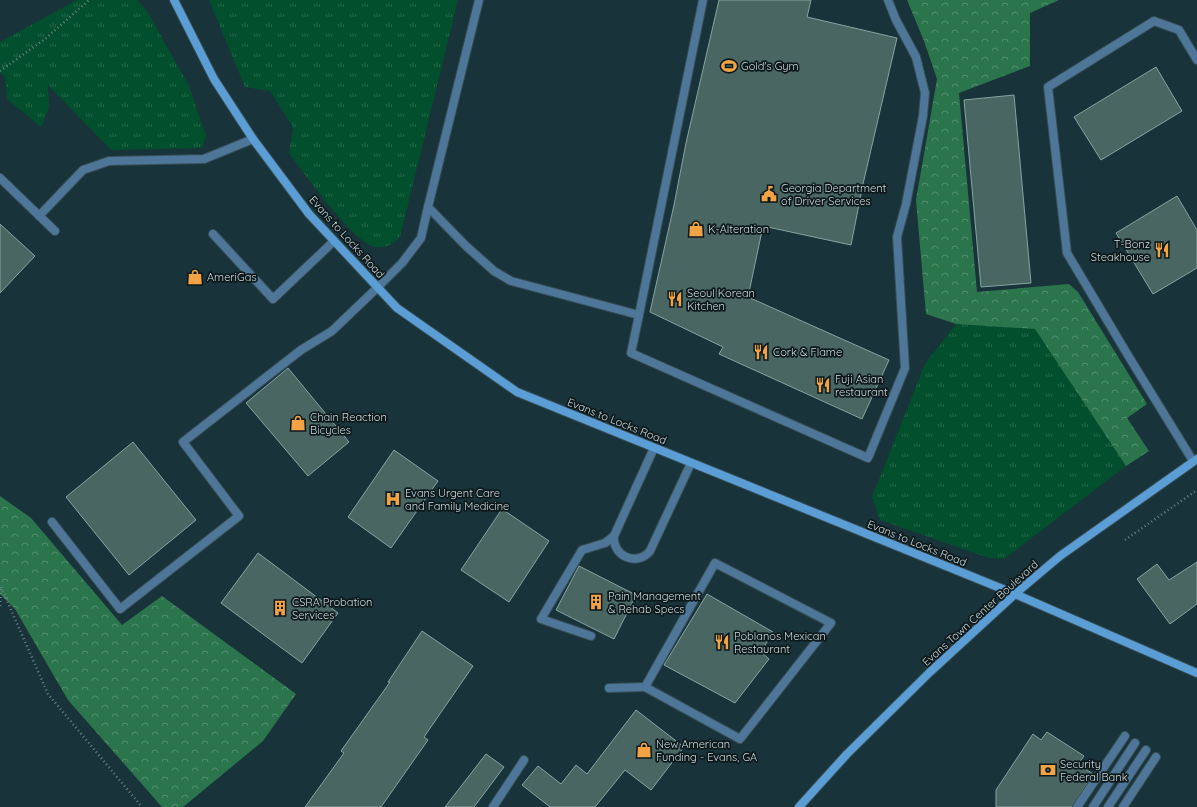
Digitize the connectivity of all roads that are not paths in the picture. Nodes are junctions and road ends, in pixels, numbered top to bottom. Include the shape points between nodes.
1 (174, 0) edge
2 (479, 0) edge
3 (704, 0) edge
4 (888, 0) edge
5 (1197, 60) edge
6 (253, 140) junction
7 (0, 178) edge
8 (428, 207) junction
9 (39, 216) junction
10 (54, 231) dead end
11 (213, 234) dead end
12 (334, 241) junction
13 (378, 287) junction
14 (639, 315) junction
15 (654, 448) junction
16 (1195, 460) edge
17 (691, 462) junction
18 (52, 522) dead end
19 (614, 536) junction
20 (1015, 594) junction
21 (591, 636) dead end
22 (1197, 673) edge
23 (645, 687) junction
24 (609, 688) dead end
25 (1125, 736) dead end
26 (1135, 743) dead end
27 (1146, 750) dead end
28 (1156, 757) dead end
29 (524, 760) dead end
30 (492, 807) edge
31 (798, 807) edge
32 (1077, 807) edge
33 (1093, 807) edge
34 (1108, 807) edge
35 (1123, 807) edge

1 - 6 street, Evans to Locks Road via 214,79
2 - 8 lane
3 - 14 lane
4 - 14 lane via 916,57 925,93 906,204 897,236 905,368 868,458 631,353
5 - 16 lane via 1179,30 1154,21 1048,87 1068,253 1129,357
6 - 9 lane via 204,159 109,161 83,170
6 - 12 street, Evans to Locks Road via 309,214
7 - 9 lane
8 - 13 lane via 421,238 402,263
8 - 14 lane via 494,272 511,281
9 - 10 lane
11 - 12 lane via 273,299
12 - 13 street, Evans to Locks Road
13 - 15 street, Evans to Locks Road via 398,308 517,392
13 - 18 lane via 332,331 301,350 183,442 239,516 120,609
15 - 17 street, Evans to Locks Road
15 - 19 lane
16 - 20 street, Evans Town Center Boulevard via 1060,556
17 - 19 lane via 646,556 634,559 620,553 613,543
17 - 20 street, Evans to Locks Road
19 - 21 lane via 605,543 582,550 541,619
20 - 22 street, Evans to Locks Road
20 - 31 street, Evans Town Center Boulevard via 930,672 847,754
23 - 23 lane via 715,563 831,623 740,739
23 - 24 lane
25 - 32 lane
26 - 33 lane
27 - 34 lane
28 - 35 lane
29 - 30 lane

